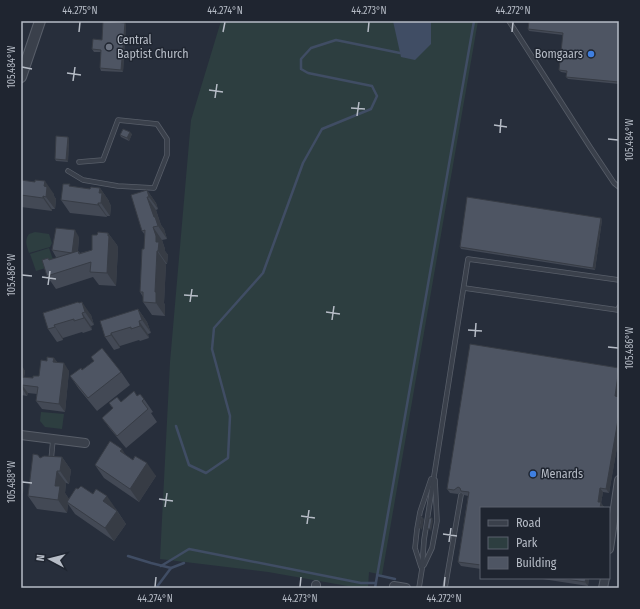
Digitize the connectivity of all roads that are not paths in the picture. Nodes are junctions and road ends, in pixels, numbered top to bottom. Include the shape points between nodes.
1 (40, 21) edge
2 (509, 21) edge
3 (21, 77) edge
4 (79, 162) dead end
5 (68, 171) dead end
6 (619, 187) edge
7 (619, 280) edge
8 (464, 288) junction
9 (619, 307) edge
10 (21, 435) edge
11 (53, 439) junction
12 (85, 443) dead end
13 (50, 467) edge
14 (434, 471) junction
15 (619, 480) edge
16 (461, 495) edge
17 (610, 541) edge
18 (422, 569) junction
19 (394, 586) dead end
20 (406, 588) edge
21 (419, 588) edge
22 (445, 588) edge

1 - 3 street
2 - 6 lane via 590,147
4 - 5 lane via 103,160 118,120 157,124 167,139 167,155 154,188 118,186 83,180
7 - 8 lane via 468,259
8 - 9 lane via 618,310
8 - 14 lane
10 - 11 street
11 - 12 street
11 - 13 lane
14 - 18 lane
14 - 18 lane via 437,521 432,548
14 - 18 lane via 417,529 415,548
15 - 17 street
16 - 22 lane
18 - 21 lane
19 - 20 street

